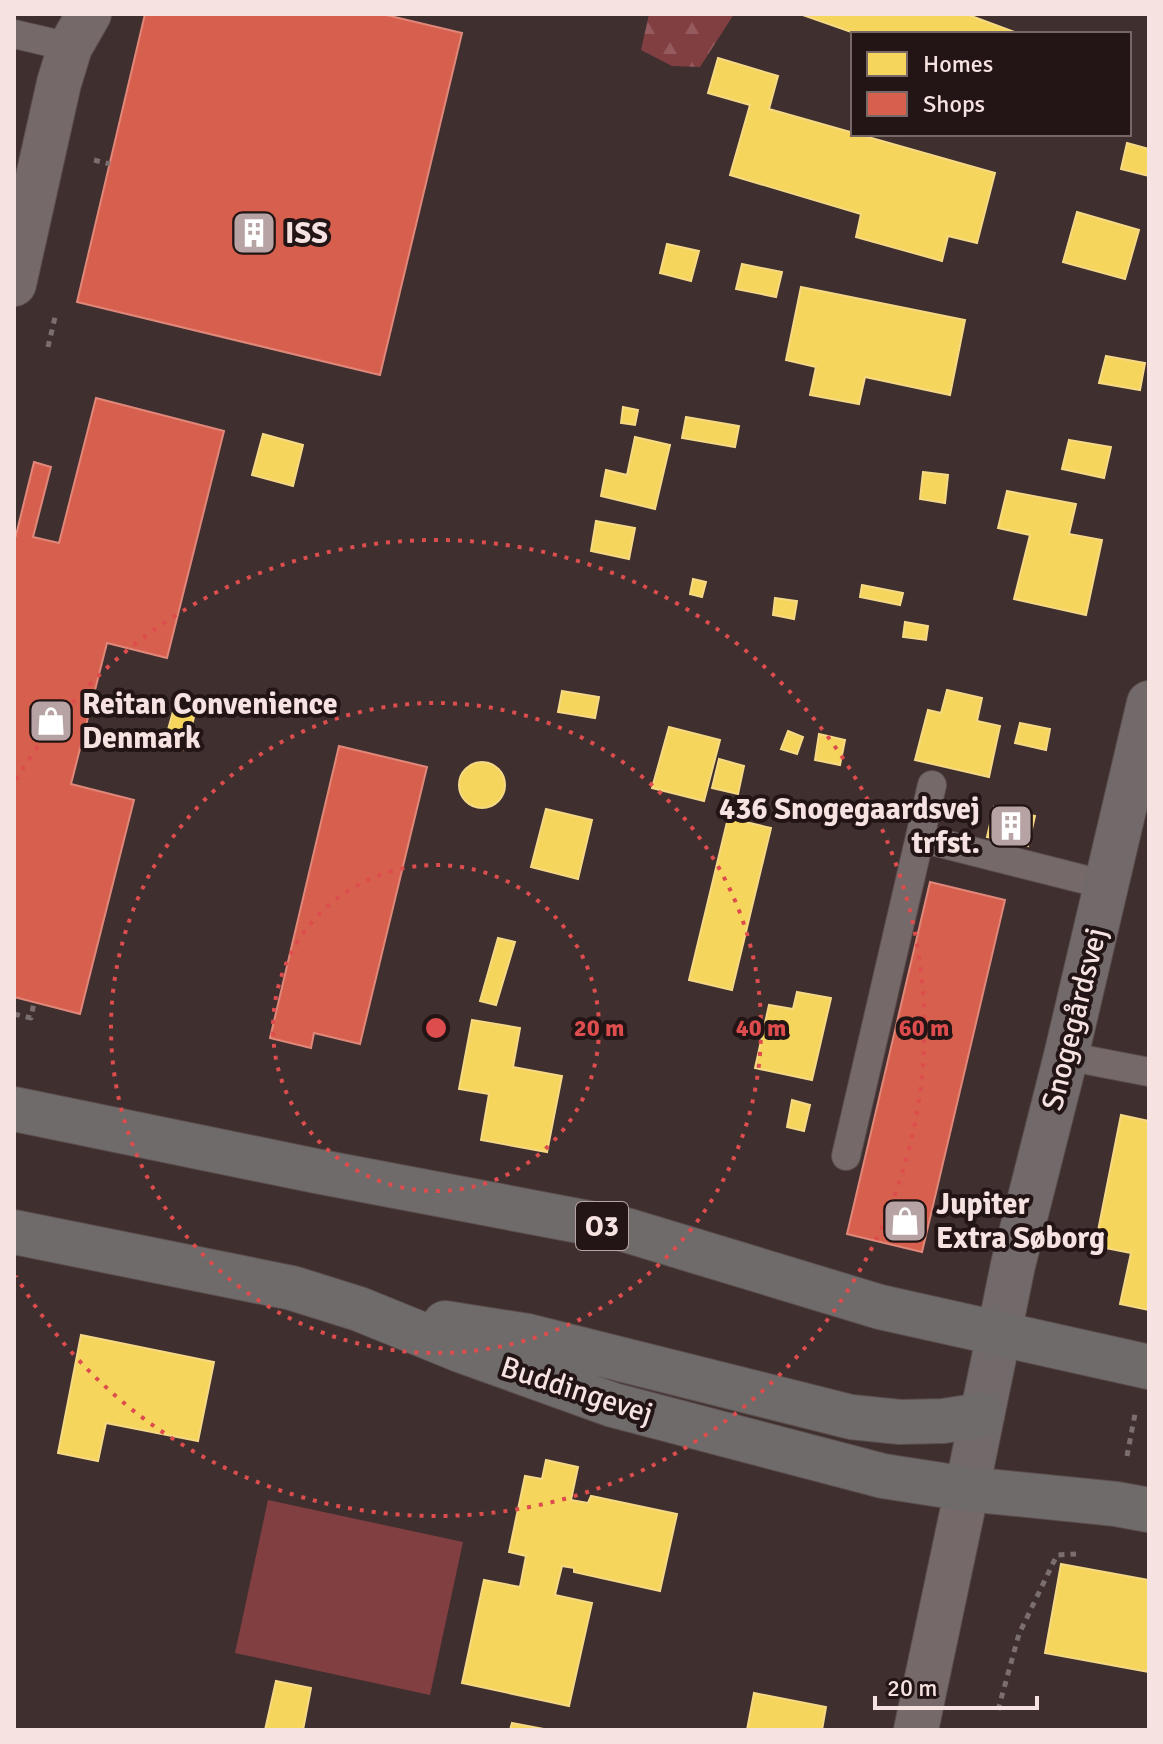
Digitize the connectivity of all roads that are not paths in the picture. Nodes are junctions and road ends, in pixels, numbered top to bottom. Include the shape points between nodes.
1 (79, 31) edge
2 (14, 34) edge
3 (14, 284) edge
4 (1149, 703) edge
5 (932, 785) dead end
6 (920, 838) junction
7 (1106, 885) junction
8 (1066, 1056) junction
9 (1149, 1072) edge
10 (14, 1109) edge
11 (846, 1156) dead end
12 (14, 1232) edge
13 (359, 1309) junction
14 (999, 1335) junction
15 (1149, 1367) edge
16 (982, 1415) junction
17 (967, 1489) junction
18 (1149, 1510) edge
19 (916, 1730) edge

1 - 2 lane
1 - 3 street via 59,83
4 - 7 street, Snogegårdsvej
5 - 6 lane
6 - 7 lane
6 - 11 lane
7 - 8 street, Snogegårdsvej
8 - 9 lane
8 - 14 street, Snogegårdsvej
10 - 14 main road, O3 via 626,1230 880,1307
12 - 13 main road, Buddingevej via 292,1288
13 - 16 main road via 528,1336 851,1417 900,1422
13 - 17 main road, Buddingevej via 613,1405 883,1476
14 - 15 main road, O3
14 - 16 street, Snogegårdsvej
16 - 17 street, Snogegårdsvej
17 - 18 main road, Buddingevej
17 - 19 street

